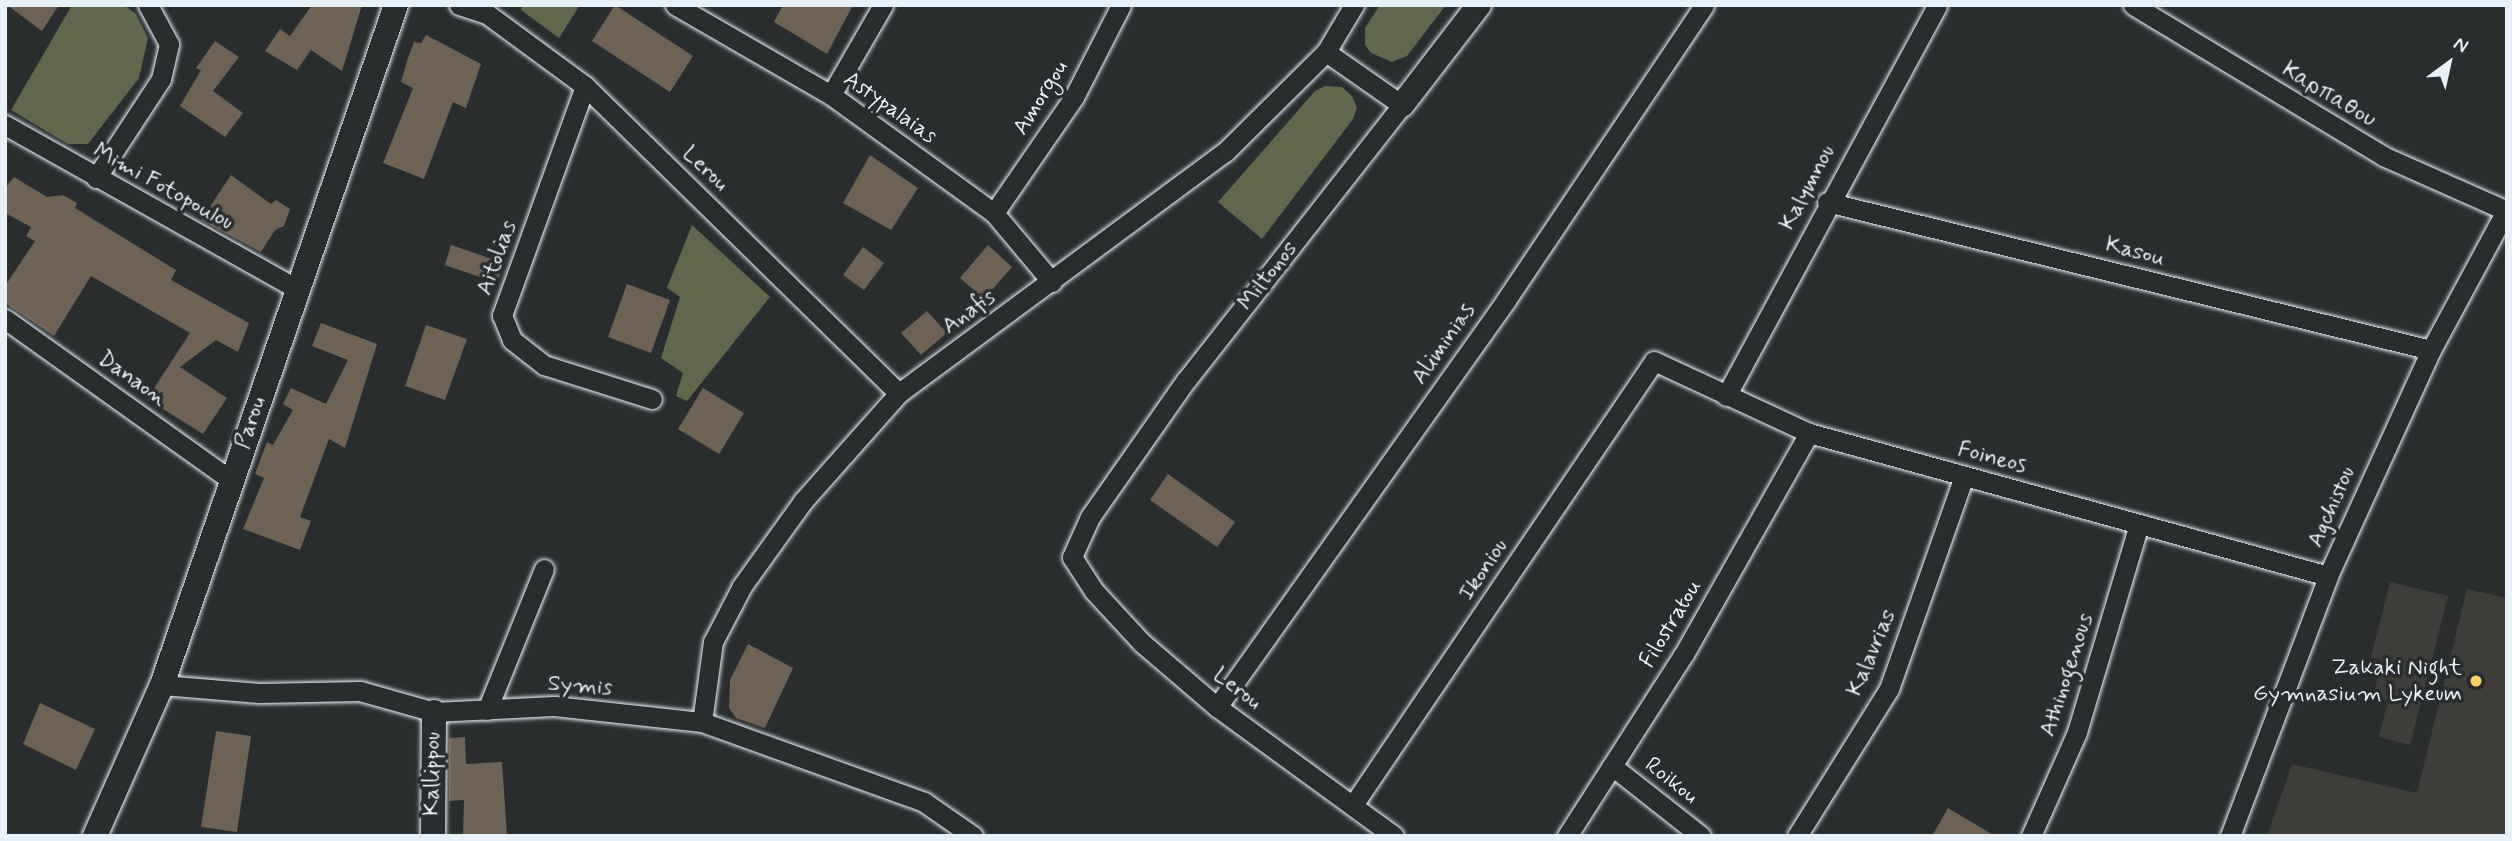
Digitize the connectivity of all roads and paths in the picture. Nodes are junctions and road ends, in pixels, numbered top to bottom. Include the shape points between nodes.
1 (148, 5) edge
2 (396, 5) edge
3 (459, 5) edge
4 (675, 5) edge
5 (883, 5) edge
6 (1122, 5) edge
7 (1354, 5) edge
8 (1479, 5) edge
9 (1704, 5) edge
10 (1937, 5) edge
11 (2133, 5) edge
12 (1326, 52) junction
13 (585, 86) junction
14 (831, 95) junction
15 (1402, 105) junction
16 (5, 125) edge
17 (96, 178) junction
18 (1827, 202) junction
19 (2506, 211) edge
20 (994, 214) junction
21 (1052, 282) junction
22 (297, 289) junction
23 (5, 319) edge
24 (2431, 351) junction
25 (1654, 361) joint
26 (899, 393) junction
27 (1726, 396) junction
28 (652, 399) dead end
29 (1809, 433) junction
30 (1964, 476) junction
31 (231, 480) junction
32 (2139, 524) junction
33 (1072, 556) joint
34 (544, 569) dead end
35 (2328, 576) junction
36 (162, 685) junction
37 (1217, 707) junction
38 (488, 710) junction
39 (434, 712) junction
40 (702, 722) junction
41 (1612, 766) junction
42 (1353, 805) junction
43 (960, 832) edge
44 (95, 836) edge
45 (433, 836) edge
46 (1394, 836) edge
47 (1567, 836) edge
48 (1701, 836) edge
49 (1797, 836) edge
50 (2031, 836) edge
51 (2230, 836) edge

1 - 17 street via 169,44 161,79
2 - 22 street, Parou
3 - 13 street, Lerou via 487,14
4 - 14 street, Astypalaias
5 - 14 street
6 - 20 street, Amorgou via 1074,97
7 - 12 street, Anafis
8 - 15 street, Miltonos
9 - 37 street, Aliminias via 1506,300
10 - 18 street, Kalymnou
11 - 19 street, Καρπαθου via 2383,156
12 - 15 street
12 - 21 street, Anafis via 1226,152
13 - 26 street, Lerou
13 - 28 street, Aitolias via 502,315 512,340 544,365
14 - 20 street, Astypalaias
15 - 33 street, Miltonos via 1186,380 1090,517
16 - 17 street, Mimi Fotopoulou
17 - 22 street, Mimi Fotopoulou
18 - 24 street, Kasou
18 - 27 street, Kalymnou
19 - 24 street, Agchistou
20 - 21 street, Astypalaias
21 - 26 street, Anafis
22 - 31 street, Parou
23 - 31 street, Danaon
24 - 35 street, Agchistou
25 - 27 street, Foineos
25 - 42 street, Ikoniou
26 - 40 street, Anafis via 803,501 742,586 713,642
27 - 29 street, Foineos
29 - 30 street, Foineos
29 - 41 street, Filostratou via 1684,654
30 - 32 street, Foineos
30 - 49 street, Kalavrias via 1889,689
31 - 36 street, Parou
32 - 35 street, Foineos
32 - 50 street, Athinogenous via 2077,732
33 - 37 street, Lerou via 1094,591 1142,643
34 - 38 street
35 - 51 street, Agchistou
36 - 39 street, Symis via 259,693 360,691
36 - 44 street, Parou
37 - 42 street, Lerou
38 - 39 street, Symis
38 - 40 street, Symis via 554,706
39 - 45 street, Kallippou
40 - 43 street, Symis via 924,802
41 - 47 street, Filostratou
41 - 48 street, Roikou
42 - 46 street, Lerou

